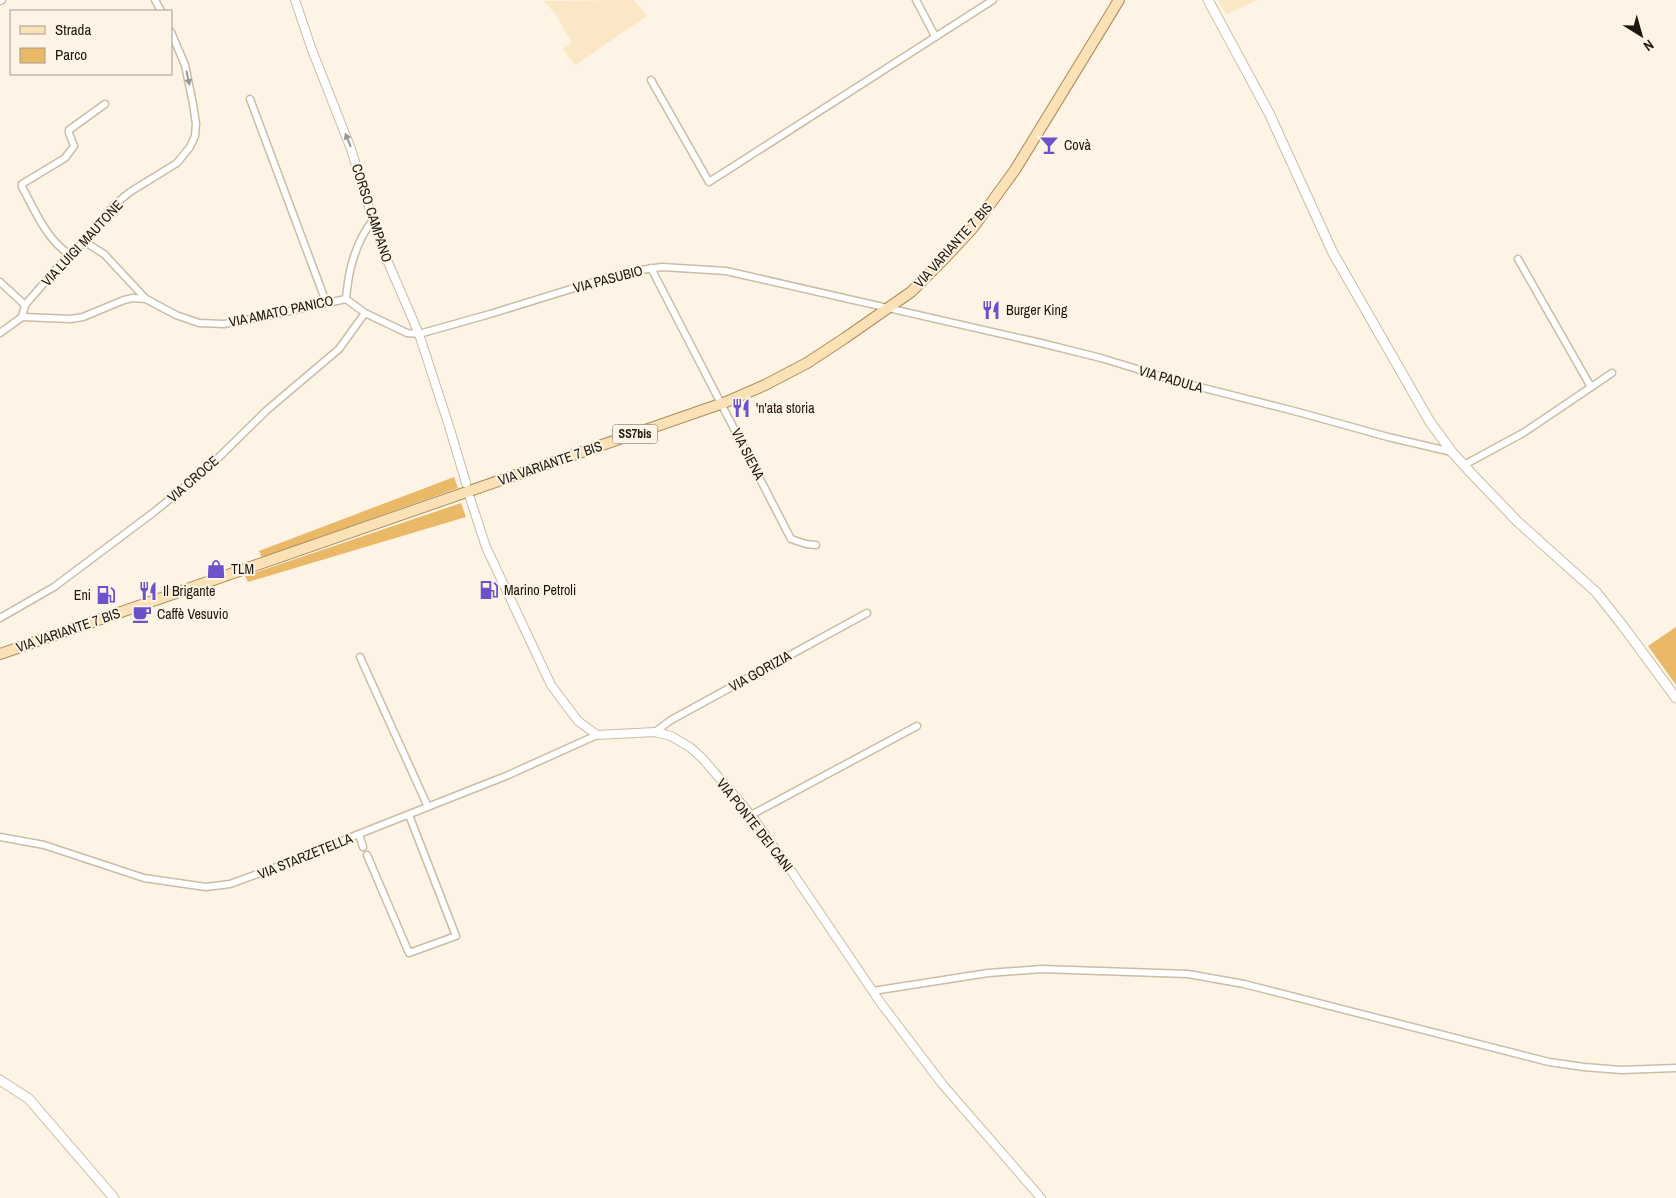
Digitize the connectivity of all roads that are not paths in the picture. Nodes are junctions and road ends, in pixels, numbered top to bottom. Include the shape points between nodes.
1 (295, 0) edge
2 (916, 0) edge
3 (993, 0) edge
4 (1119, 0) edge
5 (1208, 0) edge
6 (172, 34) edge
7 (935, 36) junction
8 (650, 80) dead end
9 (250, 99) dead end
10 (105, 104) dead end
11 (372, 220) junction
12 (86, 242) junction
13 (68, 254) junction
14 (1518, 259) dead end
15 (651, 268) junction
16 (0, 282) edge
17 (146, 299) junction
18 (346, 299) junction
19 (326, 302) junction
20 (25, 306) junction
21 (890, 307) junction
22 (365, 313) junction
23 (22, 318) junction
24 (0, 333) edge
25 (419, 334) junction
26 (1612, 373) dead end
27 (1591, 387) junction
28 (722, 404) junction
29 (1452, 452) junction
30 (1464, 465) junction
31 (466, 483) dead end
32 (470, 498) dead end
33 (816, 544) dead end
34 (867, 613) dead end
35 (0, 618) edge
36 (0, 654) edge
37 (360, 657) dead end
38 (1676, 698) edge
39 (917, 726) dead end
40 (655, 732) junction
41 (597, 735) junction
42 (428, 808) junction
43 (409, 815) junction
44 (751, 815) junction
45 (359, 834) junction
46 (0, 837) edge
47 (363, 847) dead end
48 (367, 855) dead end
49 (873, 991) junction
50 (1676, 1068) edge
51 (0, 1080) edge
52 (114, 1198) edge
53 (1041, 1198) edge

11 -> 1 street, CORSO CAMPANO via 351,149
2 - 7 street
3 - 7 street
4 - 21 main road, VIA VARIANTE 7 BIS / SS7bis via 994,200 944,259 911,292
5 - 29 main road via 1268,113 1333,254 1430,422
6 -> 12 street, VIA LUIGI MAUTONE via 188,76 195,136 177,163 113,206
7 - 8 street via 709,182
9 - 19 street
10 - 13 street via 69,130 74,146 65,158 22,184 47,231 58,247
11 - 18 street via 357,248
11 - 25 street, CORSO CAMPANO
12 - 13 street, VIA LUIGI MAUTONE
12 - 17 street via 104,254
13 - 20 street, VIA LUIGI MAUTONE
14 - 27 street
15 - 21 street, VIA PASUBIO via 726,271
15 - 25 street, VIA PASUBIO via 626,272
15 - 28 street, VIA SIENA
16 - 20 street
17 - 19 street, VIA AMATO PANICO via 176,315 207,324 257,318
17 - 23 street via 124,300 71,319
18 - 19 street, VIA AMATO PANICO
18 - 22 street, VIA AMATO PANICO
20 - 23 street
21 - 28 main road, VIA VARIANTE 7 BIS / SS7bis via 807,363
21 - 29 street, VIA PADULA via 1101,358 1176,381
22 - 25 street, VIA AMATO PANICO via 407,333
22 - 35 street, VIA CROCE via 338,349 267,410 209,467 54,587
23 - 24 street
25 - 31 street, CORSO CAMPANO
26 - 27 street
27 - 30 street via 1506,444
28 - 33 street, VIA SIENA via 791,539
28 - 36 main road, VIA VARIANTE 7 BIS / SS7bis
29 - 30 main road
30 - 38 main road via 1518,522 1596,592
32 - 41 street via 486,547 551,685 578,721
34 - 40 street, VIA GORIZIA via 671,720
37 - 42 street
39 - 44 street
40 - 41 street, VIA PONTE DEI CANI
40 - 44 street, VIA PONTE DEI CANI via 671,736 691,748
41 - 42 street, VIA STARZETELLA
42 - 43 street, VIA STARZETELLA
43 - 45 street, VIA STARZETELLA
43 - 48 street via 456,936 409,953
44 - 49 street, VIA PONTE DEI CANI
45 - 46 street, VIA STARZETELLA via 268,871 230,884 206,887 144,878 44,845
45 - 47 street
49 - 50 street via 988,973 1042,969 1188,974 1244,984 1549,1062 1621,1070
49 - 53 street, VIA PONTE DEI CANI via 942,1086
51 - 52 main road via 29,1098

